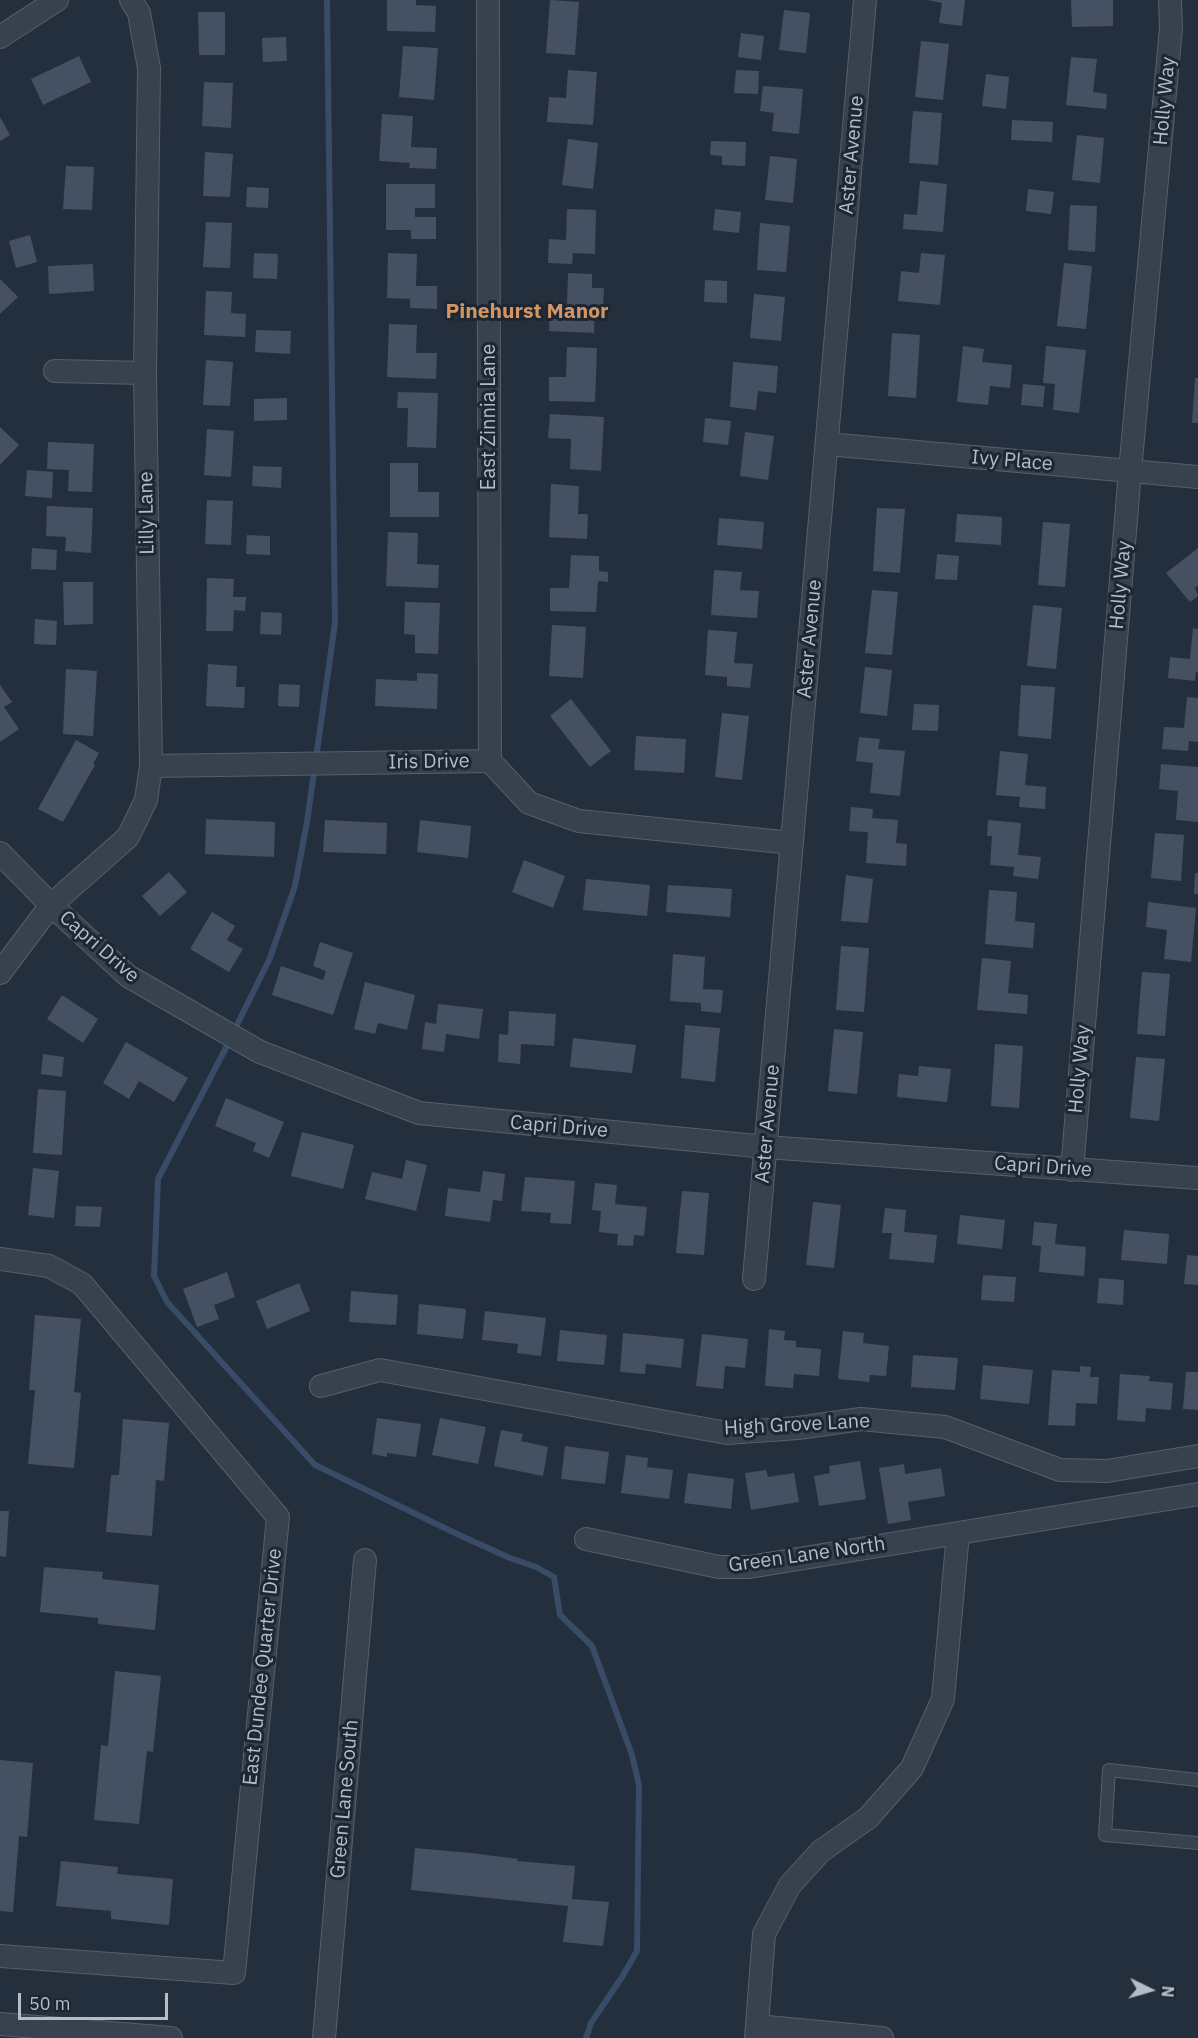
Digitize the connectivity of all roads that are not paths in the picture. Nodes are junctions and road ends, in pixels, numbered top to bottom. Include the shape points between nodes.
1 (57, 0) edge
2 (131, 0) edge
3 (488, 0) edge
4 (865, 0) edge
5 (1170, 0) edge
6 (0, 37) edge
7 (55, 371) dead end
8 (145, 373) junction
9 (827, 444) junction
10 (1130, 471) junction
11 (1198, 477) edge
12 (490, 761) junction
13 (151, 766) junction
14 (792, 843) junction
15 (0, 854) edge
16 (51, 905) junction
17 (0, 973) edge
18 (766, 1147) junction
19 (1072, 1170) junction
20 (1198, 1178) edge
21 (0, 1259) edge
22 (754, 1279) dead end
23 (321, 1386) dead end
24 (1198, 1456) edge
25 (1198, 1494) edge
26 (958, 1533) junction
27 (586, 1539) dead end
28 (365, 1560) dead end
29 (1198, 1780) edge
30 (1198, 1843) edge
31 (0, 1956) edge
32 (0, 2024) edge
33 (756, 2032) edge
34 (85, 2035) edge
35 (171, 2038) edge
36 (324, 2038) edge
37 (882, 2038) edge

1 - 6 street
2 - 8 street, Lilly Lane via 139,13 149,69
3 - 12 street, East Zinnia Lane
4 - 9 street, Aster Avenue
5 - 10 street, Holly Way via 1171,28
7 - 8 street
8 - 13 street, Lilly Lane
9 - 10 street, Ivy Place
9 - 14 street, Aster Avenue
10 - 11 street, Ivy Place
10 - 19 street, Holly Way
12 - 13 street, Iris Drive
12 - 14 street, Iris Drive via 529,803 579,821
13 - 16 street, Lilly Lane via 146,800 128,837
14 - 18 street, Aster Avenue
15 - 16 street, Capri Drive
16 - 17 street, Lilly Lane
16 - 18 street, Capri Drive via 128,976 260,1052 419,1113
18 - 19 street, Capri Drive
18 - 22 street, Aster Avenue
19 - 20 street, Capri Drive
21 - 31 street, East Dundee Quarter Drive via 49,1266 82,1284 278,1517 234,1973
23 - 24 street, High Grove Lane via 380,1370 727,1432 861,1419 945,1427 1060,1470 1107,1471
25 - 26 street, Green Lane North
26 - 27 street, Green Lane North via 749,1567 719,1567
26 - 33 street via 944,1699 912,1768 868,1818 821,1851 790,1885 764,1934
28 - 36 street, Green Lane South
29 - 30 lane via 1109,1770 1105,1835
32 - 34 street
33 - 37 street
34 - 35 street

